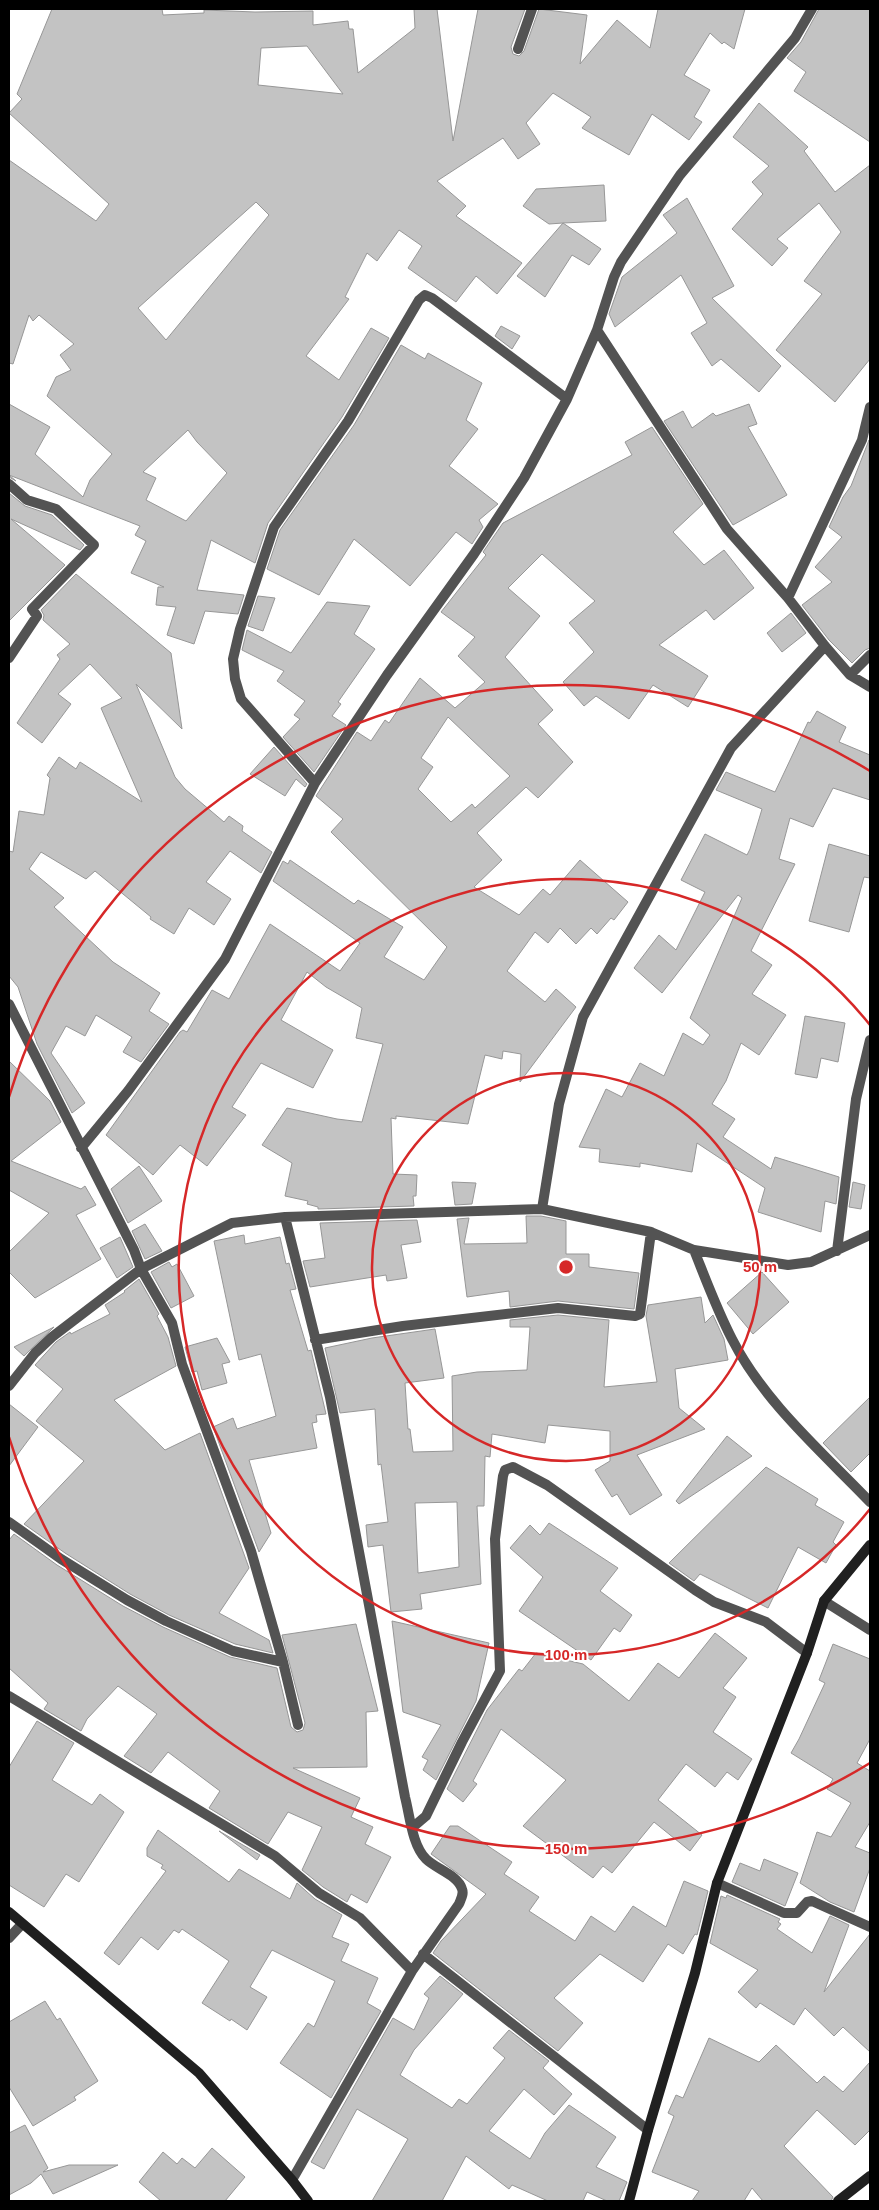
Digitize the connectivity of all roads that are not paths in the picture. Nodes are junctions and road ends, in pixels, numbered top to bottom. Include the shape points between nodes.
1 (532, 9) edge
2 (812, 9) edge
3 (518, 49) dead end
4 (597, 330) junction
5 (567, 399) junction
6 (870, 407) edge
7 (9, 484) edge
8 (788, 598) junction
9 (825, 646) junction
10 (870, 655) edge
11 (9, 658) edge
12 (850, 674) junction
13 (870, 687) edge
14 (314, 783) junction
15 (9, 1004) edge
16 (870, 1040) edge
17 (82, 1148) junction
18 (542, 1209) junction
19 (285, 1217) junction
20 (651, 1232) junction
21 (870, 1235) edge
22 (694, 1250) junction
23 (837, 1251) junction
24 (142, 1269) junction
25 (315, 1340) junction
26 (9, 1386) edge
27 (870, 1502) edge
28 (9, 1522) edge
29 (870, 1545) edge
30 (824, 1601) junction
31 (870, 1630) edge
32 (807, 1653) junction
33 (283, 1662) junction
34 (9, 1696) edge
35 (298, 1725) dead end
36 (413, 1828) junction
37 (717, 1883) junction
38 (9, 1912) edge
39 (22, 1924) junction
40 (870, 1927) edge
41 (9, 1938) edge
42 (423, 1954) junction
43 (412, 1971) junction
44 (648, 2130) junction
45 (870, 2176) edge
46 (292, 2180) junction
47 (308, 2201) edge
48 (629, 2201) edge
49 (838, 2201) edge

1 - 3 street
2 - 4 street via 795,38 658,205 614,277
4 - 5 street
4 - 8 street via 727,530
5 - 14 street via 524,478
5 - 14 street via 432,298 425,295 418,300 348,421 274,527 233,659 241,699
6 - 8 street via 862,440
7 - 11 street via 27,500 56,508 94,545 32,609 37,616
8 - 9 street
9 - 12 street
9 - 18 street via 731,748 584,1017 559,1104
10 - 12 street
12 - 13 street
14 - 17 street via 225,958
15 - 17 street
16 - 23 street via 856,1099
17 - 24 street
18 - 19 street
18 - 20 street
19 - 24 street via 232,1223
19 - 25 street
20 - 22 street
20 - 25 street via 640,1314 634,1316 558,1308
21 - 23 street
22 - 23 street via 788,1265 811,1262
22 - 27 street via 732,1339 754,1374 779,1408
24 - 26 street via 52,1337
24 - 33 street via 172,1323 182,1364 251,1551
25 - 36 street via 330,1397 369,1614
28 - 33 street via 60,1560 166,1621 226,1648
29 - 30 street
30 - 31 street
30 - 32 street
32 - 36 street via 766,1622 714,1602 547,1485 519,1468 509,1467 503,1476 495,1539 500,1671 426,1816
32 - 37 street
33 - 35 street
34 - 43 street via 275,1856 320,1893 360,1918
36 - 42 street via 425,1858 456,1880 463,1894
37 - 40 street via 784,1913 797,1913 812,1901
37 - 44 street via 695,1973
38 - 39 street
39 - 41 street
39 - 46 street via 199,2073
42 - 43 street
42 - 44 street
43 - 46 street
44 - 48 street
45 - 49 street
46 - 47 street

